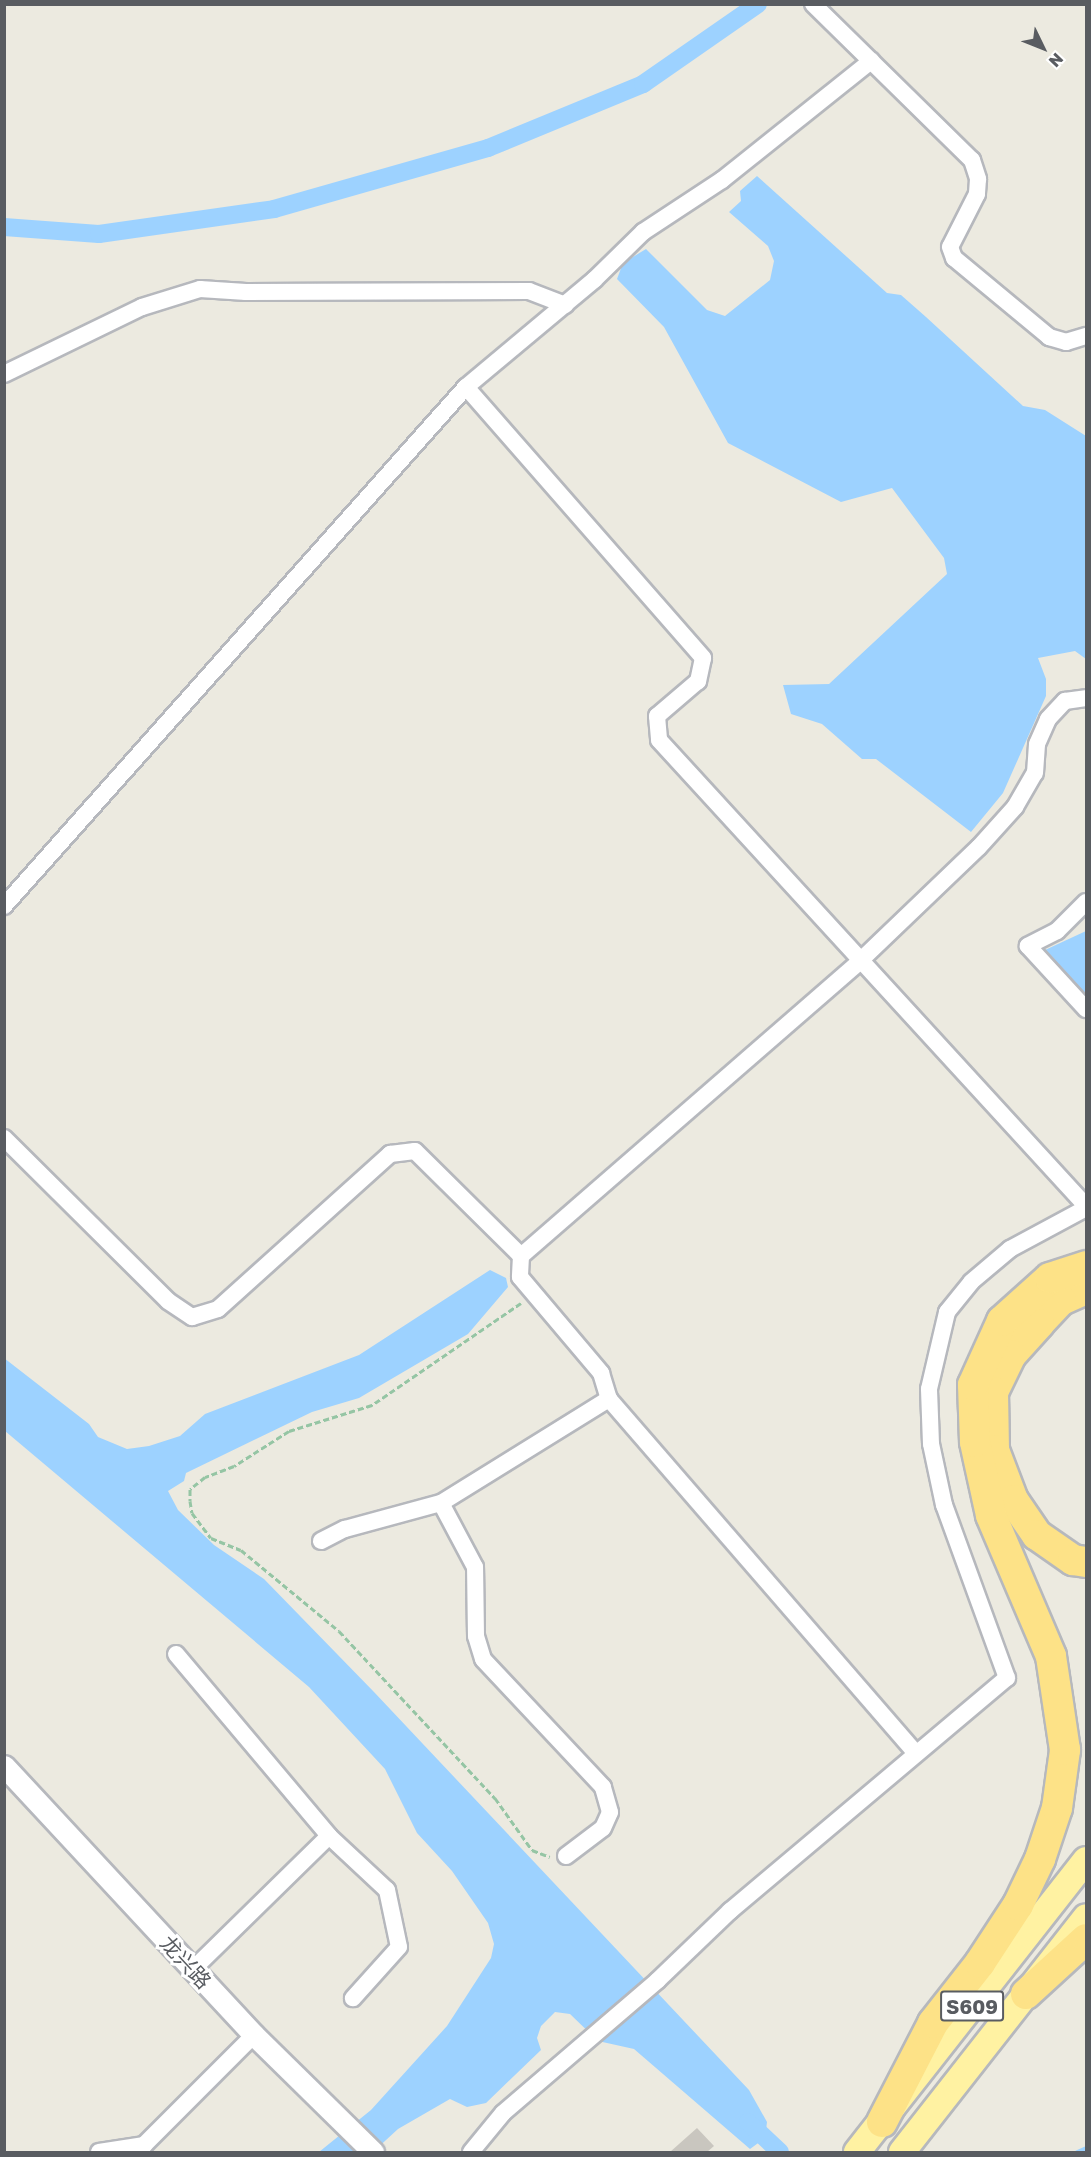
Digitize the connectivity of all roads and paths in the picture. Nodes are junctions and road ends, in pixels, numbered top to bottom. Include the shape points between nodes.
1 (813, 4) edge
2 (871, 61) junction
3 (565, 305) junction
4 (1086, 336) edge
5 (4, 374) edge
6 (466, 387) junction
7 (1086, 698) edge
8 (1086, 902) edge
9 (4, 906) edge
10 (861, 960) junction
11 (1086, 1009) edge
12 (4, 1138) edge
13 (1086, 1207) edge
14 (521, 1256) junction
15 (1086, 1266) edge
16 (530, 1289) junction
17 (1086, 1289) edge
18 (609, 1399) junction
19 (441, 1503) junction
20 (321, 1541) dead end
21 (1086, 1563) edge
22 (176, 1654) dead end
23 (916, 1753) junction
24 (4, 1766) edge
25 (329, 1836) junction
26 (566, 1856) joint
27 (1086, 1860) edge
28 (1086, 1917) edge
29 (1086, 1939) edge
30 (193, 1969) junction
31 (1026, 1994) junction
32 (353, 1998) dead end
33 (254, 2035) junction
34 (882, 2122) junction
35 (99, 2152) edge
36 (374, 2152) edge
37 (471, 2152) edge
38 (857, 2152) edge
39 (902, 2152) edge

1 - 2 street
2 - 3 street via 722,180 643,232
2 - 4 street via 972,160 978,179 976,194 950,247 954,258 1049,337 1066,342
3 - 5 street via 529,291 200,289 142,308
3 - 6 street
6 - 9 street
6 - 10 street via 703,658 698,681 657,716 659,740
7 - 10 street via 1065,701 1048,719 1037,744 1035,773 1015,807 979,847
8 - 11 street via 1058,930 1028,946
10 - 13 street
10 - 14 street
12 - 14 street via 168,1301 192,1317 218,1309 390,1154 415,1151
13 - 23 street via 1010,1249 971,1282 947,1312 941,1331 929,1389 931,1444 944,1505 1007,1678
14 - 16 street via 520,1277
15 - 34 highway via 1050,1278 1002,1321 973,1385 975,1442 991,1515 1051,1656 1065,1750 1057,1808 1040,1859 1018,1905 980,1963 933,2023
16 - 18 street via 601,1373
16 - 26 path via 517,1309 372,1405 289,1431 234,1466 205,1477 190,1489 189,1501 192,1513 211,1538 241,1550 339,1631 495,1798 532,1850 545,1857
17 - 21 highway via 1061,1300 1011,1355 993,1392 994,1450 1013,1500 1037,1535 1073,1560
18 - 19 street
18 - 23 street
19 - 20 street via 345,1529
19 - 26 street via 475,1567 476,1636 483,1659 603,1787 610,1812 603,1828
22 - 25 street
23 - 37 street via 730,1911 658,1980 503,2113
24 - 30 street, 龙兴路
25 - 30 street
25 - 32 street via 387,1890 399,1947
27 - 34 main road, S609
28 - 31 main road, S609
29 - 31 highway
30 - 33 street, 龙兴路
31 - 39 main road, S609
33 - 35 street via 144,2145
33 - 36 street, 龙兴路
34 - 38 main road, S609

